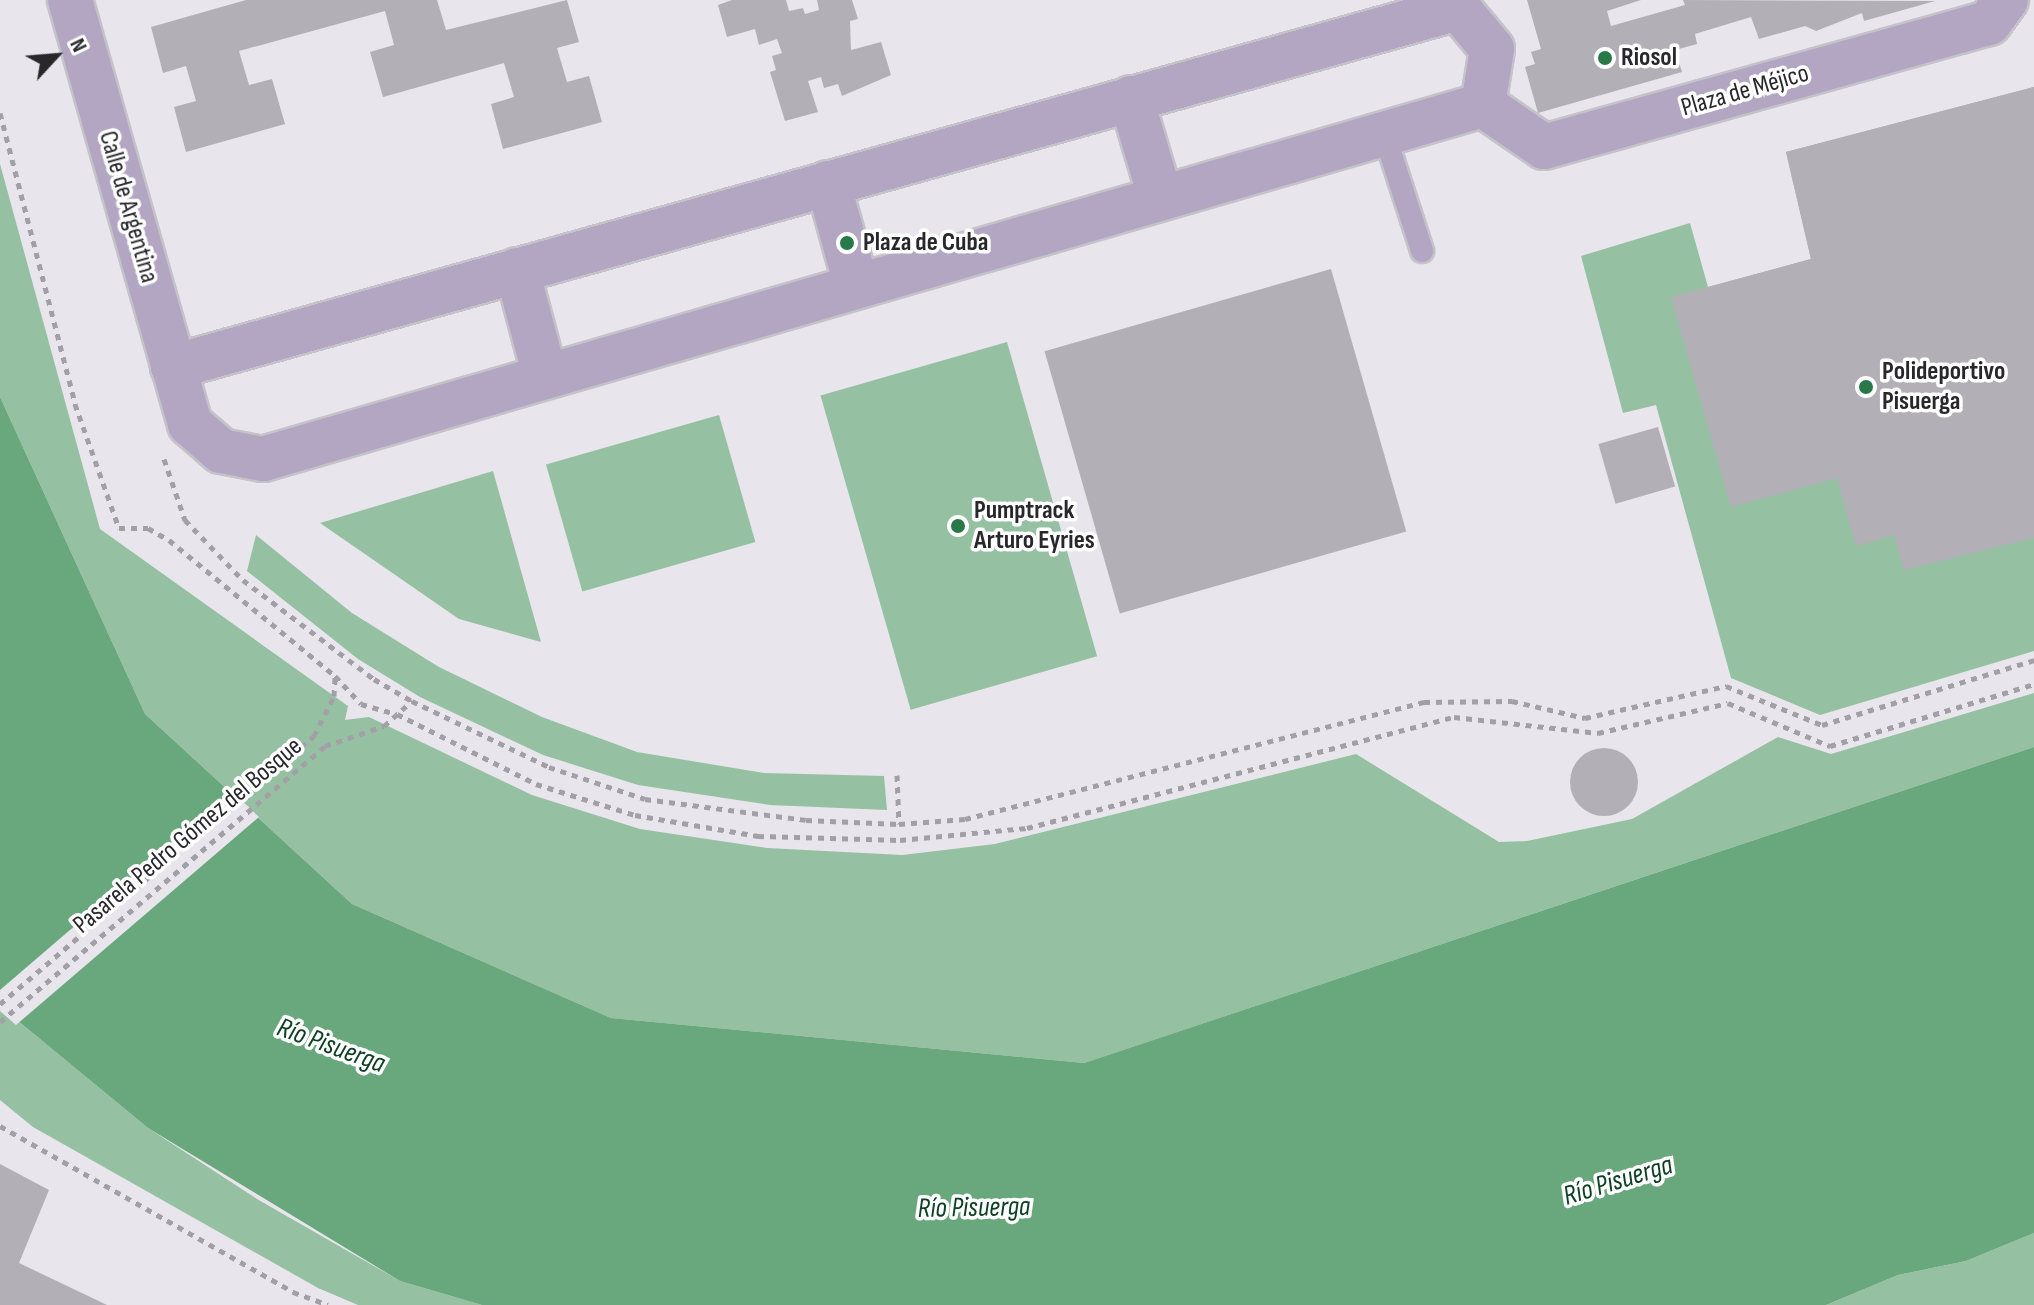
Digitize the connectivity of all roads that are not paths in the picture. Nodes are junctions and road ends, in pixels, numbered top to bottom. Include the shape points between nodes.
1 (70, 0) edge
2 (2006, 0) edge
3 (1131, 98) junction
4 (1483, 105) junction
5 (1384, 133) junction
6 (828, 183) junction
7 (1160, 196) junction
8 (1422, 251) dead end
9 (517, 270) junction
10 (856, 285) junction
11 (173, 367) junction
12 (545, 376) junction

1 - 11 street, Calle de Argentina
2 - 4 street, Plaza de Méjico via 1989,23 1544,147
3 - 4 street via 1458,8 1492,49
3 - 6 street
3 - 7 street
4 - 5 street
5 - 7 street
5 - 8 lane
6 - 9 street
6 - 10 street
7 - 10 street
9 - 11 street
9 - 12 street
10 - 12 street
11 - 12 street via 190,424 205,440 221,451 263,459

